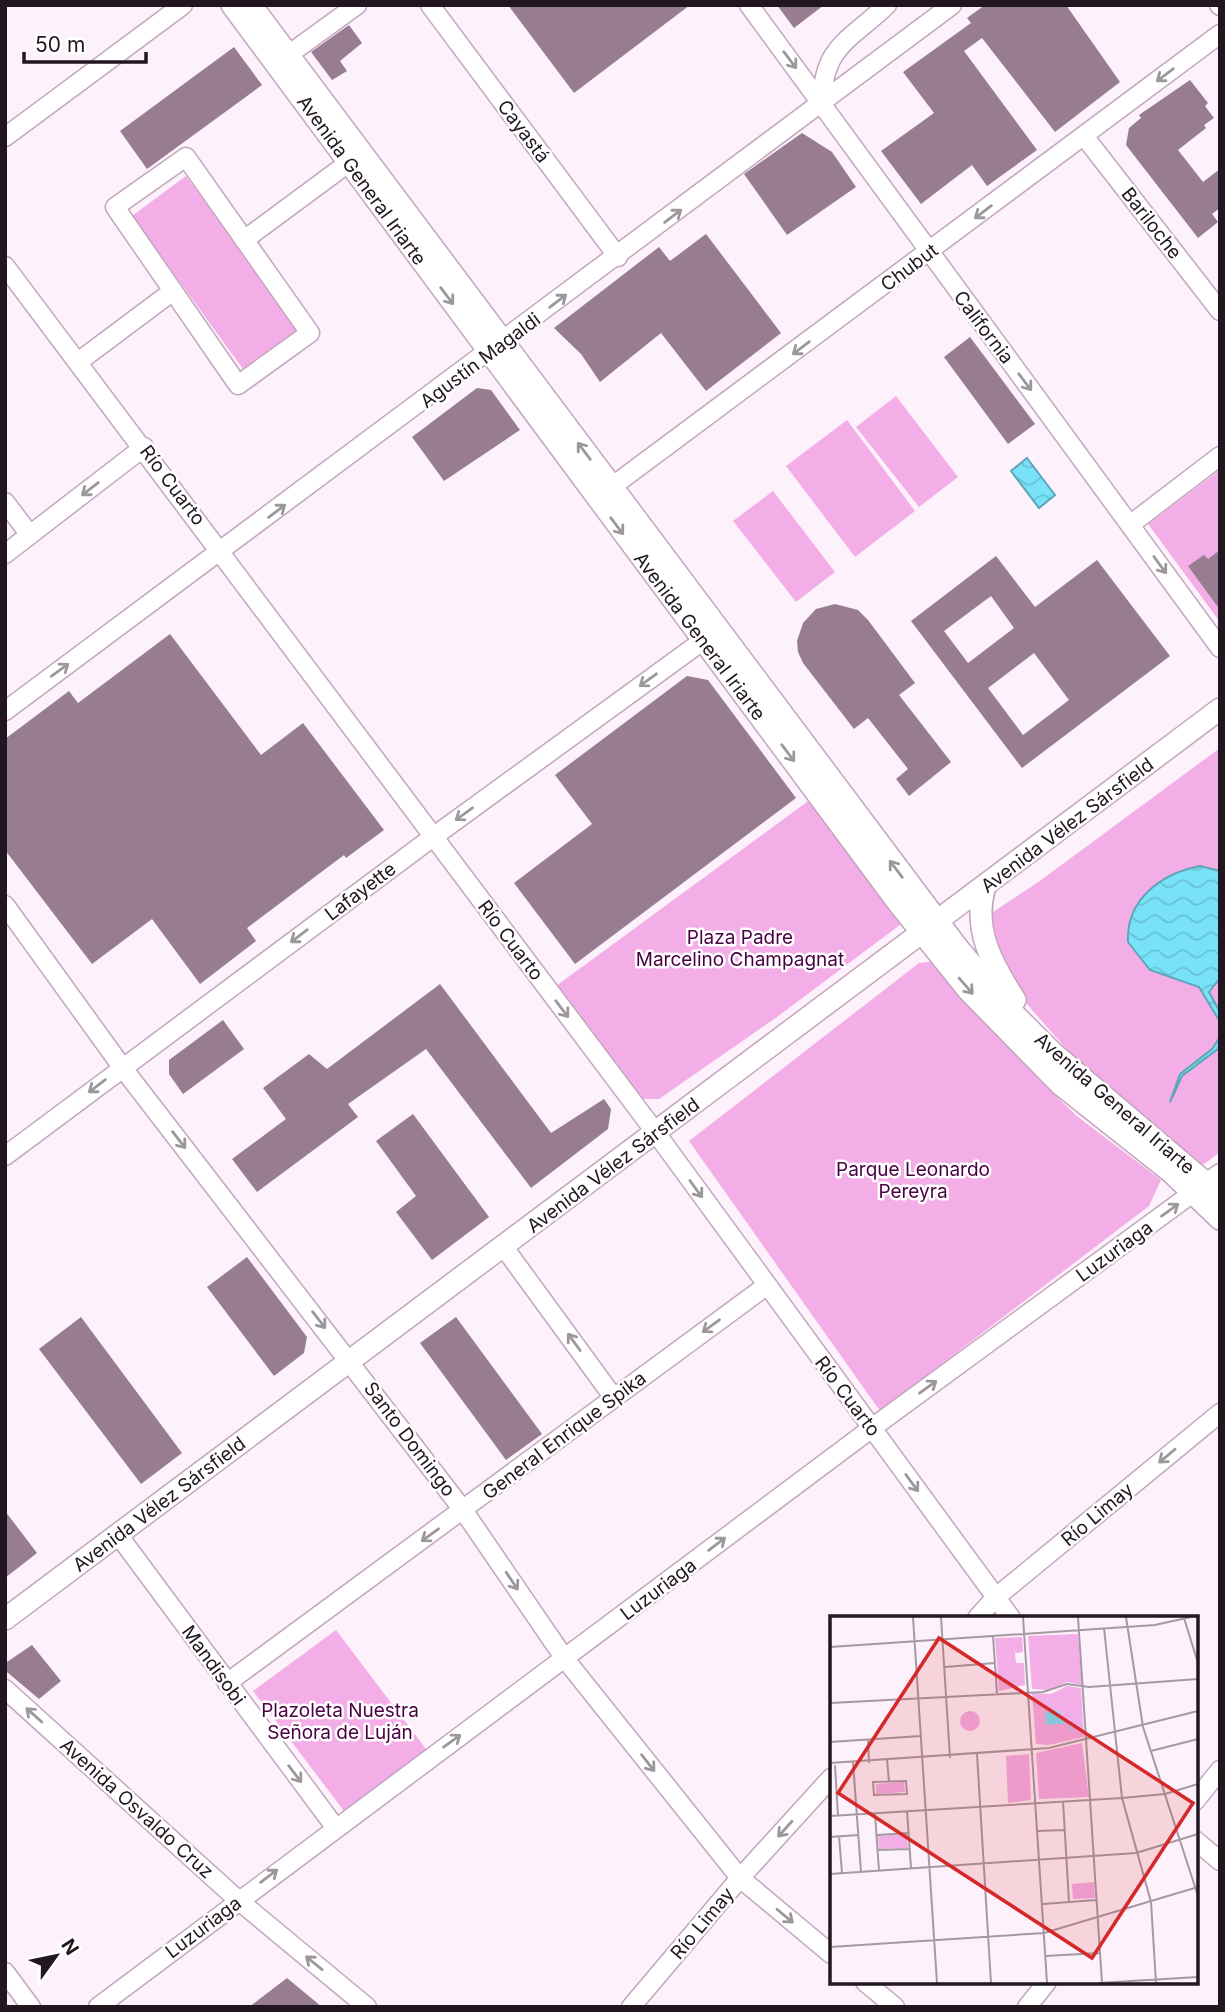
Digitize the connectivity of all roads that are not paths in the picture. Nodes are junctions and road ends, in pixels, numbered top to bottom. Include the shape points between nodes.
1 (183, 5) edge
2 (232, 5) edge
3 (251, 5) edge
4 (357, 5) edge
5 (430, 5) edge
6 (749, 5) edge
7 (887, 5) edge
8 (952, 5) edge
9 (1220, 34) edge
10 (283, 59) junction
11 (822, 103) junction
12 (1084, 136) junction
13 (5, 137) edge
14 (355, 158) junction
15 (244, 240) junction
16 (928, 253) junction
17 (618, 257) junction
18 (9, 277) edge
19 (173, 291) junction
20 (1220, 311) edge
21 (496, 347) junction
22 (78, 362) junction
23 (144, 447) junction
24 (1220, 456) edge
25 (604, 493) junction
26 (5, 502) edge
27 (1131, 524) junction
28 (30, 535) junction
29 (223, 551) junction
30 (5, 554) edge
31 (710, 635) junction
32 (1220, 648) edge
33 (1220, 709) edge
34 (5, 711) edge
35 (433, 837) junction
36 (985, 887) junction
37 (5, 905) edge
38 (930, 928) junction
39 (1052, 1053) junction
40 (122, 1067) junction
41 (656, 1133) junction
42 (5, 1156) edge
43 (1210, 1186) edge
44 (1220, 1219) edge
45 (503, 1246) junction
46 (766, 1286) junction
47 (350, 1360) junction
48 (614, 1398) junction
49 (1220, 1413) edge
50 (872, 1427) junction
51 (463, 1510) junction
52 (119, 1536) junction
53 (995, 1598) junction
54 (979, 1616) edge
55 (1010, 1616) edge
56 (5, 1619) edge
57 (565, 1659) junction
58 (227, 1683) junction
59 (5, 1689) edge
60 (1220, 1770) edge
61 (830, 1779) edge
62 (1197, 1799) edge
63 (335, 1827) junction
64 (1197, 1842) edge
65 (1220, 1861) edge
66 (740, 1878) junction
67 (237, 1900) junction
68 (830, 1953) edge
69 (5, 1972) edge
70 (867, 1984) edge
71 (1045, 1984) edge
72 (31, 2007) edge
73 (98, 2007) edge
74 (367, 2007) edge
75 (631, 2007) edge
76 (895, 2007) edge
77 (1027, 2007) edge

1 - 13 street
2 - 10 main road, Avenida General Iriarte
3 - 10 main road, Avenida General Iriarte
4 - 10 street
5 - 17 street, Cayastá
6 -> 11 street, California
7 - 11 street via 830,56 822,77
8 - 11 street, Agustín Magaldi
9 -> 12 street, Chubut
10 - 14 main road, Avenida General Iriarte
11 - 16 street, California
17 -> 11 street, Agustín Magaldi
12 -> 16 street, Chubut
12 - 20 street, Bariloche
14 - 15 street
14 - 21 main road, Avenida General Iriarte
15 - 19 street via 186,157 115,207
15 - 19 street via 310,333 239,385
16 -> 25 street, Chubut
16 -> 27 street, California
21 -> 17 street, Agustín Magaldi
18 - 22 street, Río Cuarto
19 - 22 street
21 - 25 main road, Avenida General Iriarte
29 -> 21 street, Agustín Magaldi
22 - 23 street, Río Cuarto
23 -> 28 street
23 - 29 street, Río Cuarto
24 - 27 street
25 - 31 main road, Avenida General Iriarte
26 - 28 street
27 -> 32 street, California
28 - 30 street
34 -> 29 street, Agustín Magaldi
29 - 35 street, Río Cuarto
31 -> 35 street, Lafayette
31 - 38 main road, Avenida General Iriarte
33 - 36 main road, Avenida Vélez Sársfield
35 -> 40 street, Lafayette
35 -> 41 street, Río Cuarto
36 - 38 main road, Avenida Vélez Sársfield
36 - 39 main road via 979,919 985,945 1010,992
37 - 40 street, Santo Domingo
38 - 39 main road, Avenida General Iriarte
38 - 41 main road, Avenida Vélez Sársfield
38 -> 43 main road, Avenida General Iriarte via 968,990 1060,1083
39 - 43 main road, Avenida General Iriarte
40 -> 42 street, Lafayette
40 -> 47 street, Santo Domingo
41 - 45 main road, Avenida Vélez Sársfield
41 -> 46 street, Río Cuarto
43 - 44 main road, Avenida General Iriarte
50 -> 43 street, Luzuriaga
45 - 47 main road, Avenida Vélez Sársfield
48 -> 45 street
46 -> 48 street, General Enrique Spika
46 - 50 street, Río Cuarto
47 - 51 street, Santo Domingo
47 - 52 main road, Avenida Vélez Sársfield
48 - 51 street, General Enrique Spika
49 -> 53 street, Río Limay
50 -> 53 street, Río Cuarto
57 -> 50 street, Luzuriaga
51 -> 57 street, Santo Domingo
51 -> 58 street, General Enrique Spika
52 - 56 main road, Avenida Vélez Sársfield
52 - 58 street, Mandisobi
53 - 54 street, Río Limay
53 - 55 street, Río Cuarto
63 -> 57 street, Luzuriaga
57 -> 66 street, Santo Domingo
58 -> 63 street, Mandisobi
67 -> 59 street, Avenida Osvaldo Cruz
60 - 62 street
61 -> 66 street, Río Limay
67 -> 63 street, Luzuriaga
64 - 65 street
66 -> 68 street, Santo Domingo
66 - 75 street, Río Limay
67 - 73 street, Luzuriaga
74 -> 67 street, Avenida Osvaldo Cruz
69 - 72 street
70 - 76 street
71 - 77 street

